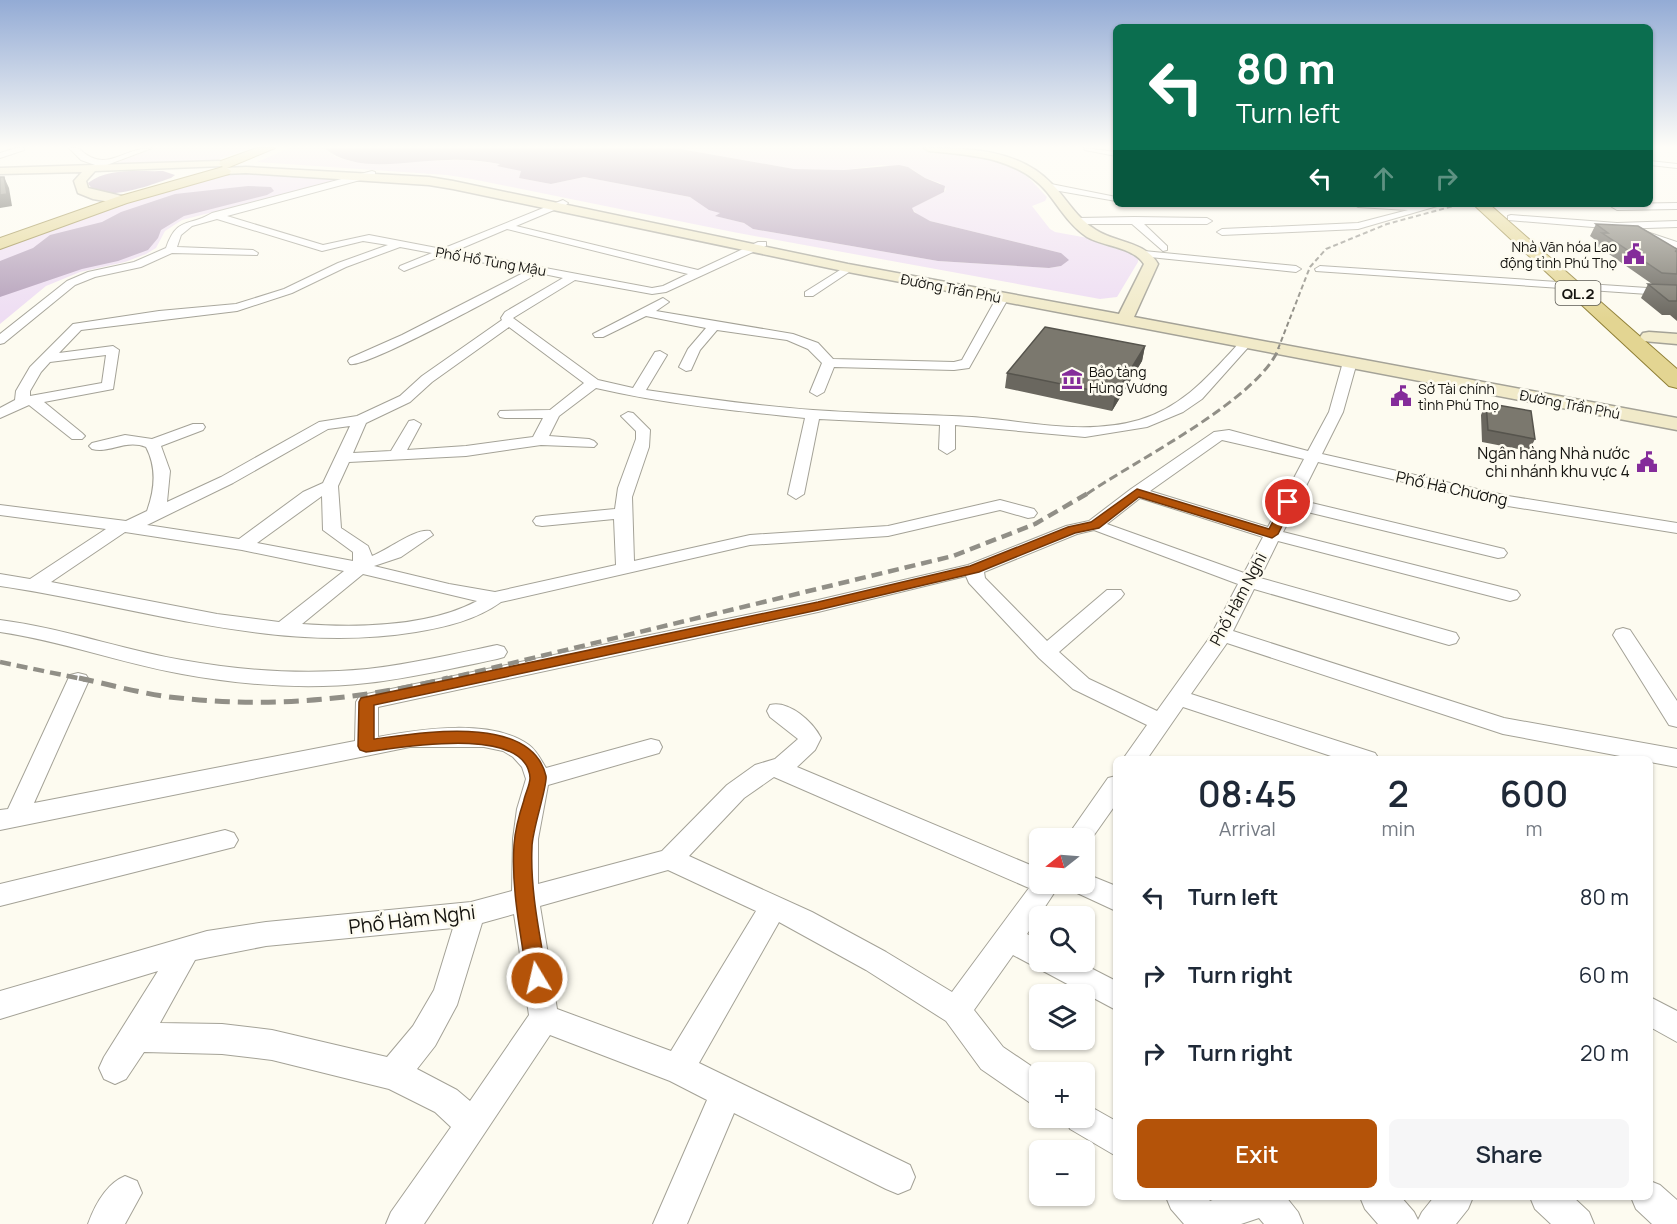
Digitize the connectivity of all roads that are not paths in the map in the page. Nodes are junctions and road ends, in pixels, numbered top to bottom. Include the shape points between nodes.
1 (98, 205) edge
2 (100, 205) edge
3 (252, 205) edge
4 (555, 205) edge
5 (563, 205) edge
6 (1065, 205) edge
7 (1653, 205) edge
8 (1677, 206) edge
9 (1412, 207) edge
10 (1429, 207) edge
11 (1483, 207) edge
12 (1499, 207) edge
13 (1426, 208) junction
14 (1194, 211) dead end
15 (215, 215) junction
16 (1511, 218) junction
17 (1134, 220) junction
18 (1207, 220) junction
19 (1078, 221) junction
20 (1677, 224) edge
21 (505, 226) junction
22 (1617, 226) junction
23 (1222, 232) junction
24 (0, 238) edge
25 (1234, 242) dead end
26 (0, 244) edge
27 (396, 245) junction
28 (581, 245) junction
29 (1677, 245) edge
30 (757, 247) junction
31 (1163, 248) dead end
32 (171, 250) junction
33 (443, 252) junction
34 (563, 252) dead end
35 (253, 253) dead end
36 (1144, 254) junction
37 (404, 268) dead end
38 (848, 268) junction
39 (1296, 269) dead end
40 (1320, 269) dead end
41 (537, 270) junction
42 (700, 274) junction
43 (573, 276) junction
44 (1571, 287) junction
45 (1591, 288) junction
46 (1677, 293) edge
47 (809, 294) dead end
48 (1003, 297) junction
49 (663, 302) dead end
50 (645, 312) junction
51 (1126, 316) junction
52 (509, 321) junction
53 (714, 326) junction
54 (599, 334) dead end
55 (1648, 337) junction
56 (1677, 339) edge
57 (0, 340) edge
58 (1246, 343) junction
59 (660, 355) dead end
60 (49, 358) junction
61 (355, 361) dead end
62 (1350, 362) junction
63 (1677, 362) edge
64 (829, 363) junction
65 (686, 367) dead end
66 (1677, 381) edge
67 (593, 384) junction
68 (817, 392) dead end
69 (637, 393) junction
70 (27, 401) junction
71 (1677, 412) edge
72 (0, 414) edge
73 (505, 414) dead end
74 (553, 414) junction
75 (813, 414) junction
76 (628, 416) dead end
77 (360, 420) junction
78 (948, 421) junction
79 (414, 424) dead end
80 (1677, 424) edge
81 (198, 428) dead end
82 (77, 436) dead end
83 (539, 440) junction
84 (153, 444) junction
85 (589, 444) dead end
86 (97, 446) dead end
87 (947, 449) dead end
88 (396, 454) junction
89 (1311, 457) junction
90 (343, 458) junction
91 (330, 486) junction
92 (1137, 492) junction
93 (796, 494) dead end
94 (1288, 502) junction
95 (0, 510) edge
96 (623, 513) junction
97 (1028, 513) dead end
98 (154, 516) junction
99 (543, 521) dead end
100 (1095, 525) junction
101 (129, 527) junction
102 (1677, 528) edge
103 (1272, 534) junction
104 (424, 535) dead end
105 (242, 546) junction
106 (1498, 552) dead end
107 (360, 566) junction
108 (625, 568) junction
109 (974, 569) junction
110 (0, 580) edge
111 (1248, 581) junction
112 (43, 585) junction
113 (1114, 594) dead end
114 (1510, 595) dead end
115 (495, 598) junction
116 (0, 626) edge
117 (284, 629) junction
118 (1222, 634) junction
119 (1623, 635) dead end
120 (1449, 638) dead end
121 (497, 652) dead end
122 (1046, 652) junction
123 (78, 680) dead end
124 (1178, 698) junction
125 (778, 711) dead end
126 (1677, 719) edge
127 (1161, 722) junction
128 (366, 746) junction
129 (651, 747) dead end
130 (1136, 756) edge
131 (1358, 756) edge
132 (1677, 758) edge
133 (780, 769) junction
134 (538, 778) junction
135 (1113, 789) edge
136 (8, 818) edge
137 (1085, 828) edge
138 (225, 840) dead end
139 (670, 859) junction
140 (1029, 876) edge
141 (1095, 889) edge
142 (1039, 894) edge
143 (0, 895) edge
144 (525, 898) junction
145 (1113, 898) edge
146 (773, 908) junction
147 (471, 914) junction
148 (1008, 938) junction
149 (1029, 949) edge
150 (186, 950) junction
151 (1071, 972) edge
152 (1113, 994) edge
153 (0, 1005) edge
154 (956, 1011) junction
155 (1653, 1013) edge
156 (544, 1018) junction
157 (1677, 1027) edge
158 (136, 1037) junction
159 (115, 1068) dead end
160 (678, 1069) junction
161 (393, 1074) junction
162 (1029, 1083) edge
163 (726, 1093) junction
164 (473, 1125) junction
165 (1095, 1127) edge
166 (1113, 1138) edge
167 (898, 1177) dead end
168 (125, 1193) dead end
169 (1380, 1200) edge
170 (1454, 1200) edge
171 (1550, 1200) edge
172 (1651, 1200) edge
173 (1273, 1207) edge
174 (1199, 1214) edge
175 (105, 1224) edge
176 (403, 1224) edge
177 (670, 1224) edge
178 (1402, 1224) edge
179 (1434, 1224) edge
180 (1577, 1224) edge
181 (1677, 1224) edge

1 - 24 main road
2 - 26 main road
3 - 15 street
4 - 21 street
5 - 30 main road, Đường Trần Phú
6 - 19 main road
7 - 8 street
9 - 13 street
10 - 13 street
11 - 44 main road, QL.2
12 - 16 main road, QL.2
13 - 23 street via 1358,226
14 - 18 street
15 - 27 street, Phố Hồ Tùng Mậu via 322,248 362,238
15 - 32 street via 182,229
16 - 22 street
16 - 45 main road, QL.2
17 - 18 street
17 - 19 street
17 - 31 street
18 - 23 street
19 - 36 main road via 1104,240
20 - 22 street
21 - 28 street
21 - 33 street
22 - 29 street
23 - 25 street
27 - 33 street, Phố Hồ Tùng Mậu
27 - 60 street via 237,308 81,326 66,336
28 - 34 street
28 - 42 street
30 - 38 main road, Đường Trần Phú
30 - 42 street, Phố Hồ Tùng Mậu
30 - 51 main road, Đường Trần Phú
32 - 35 street
32 - 57 street via 137,265 92,274 71,283
33 - 37 street
33 - 41 street, Phố Hồ Tùng Mậu
36 - 39 street
36 - 51 main road via 1151,264
38 - 47 street
38 - 48 main road, Đường Trần Phú
40 - 44 street
41 - 43 street, Phố Hồ Tùng Mậu
41 - 61 street
42 - 43 street, Phố Hồ Tùng Mậu via 658,291
43 - 52 street via 509,315
44 - 45 street
44 - 66 main road, QL.2
45 - 46 street
45 - 55 main road, QL.2
48 - 51 main road, Đường Trần Phú
48 - 64 street via 963,365
49 - 50 street
50 - 53 street
50 - 54 street
51 - 58 main road, Đường Trần Phú
51 - 71 main road, Đường Trần Phú
52 - 67 street
52 - 77 street via 405,399
53 - 64 street via 789,337 813,346
53 - 65 street via 694,349
55 - 56 main road
55 - 63 main road, QL.2
58 - 62 main road, Đường Trần Phú
58 - 78 street via 1197,396 1178,410 1142,424 1085,433
59 - 69 street
60 - 70 street via 23,391
60 - 70 street via 113,350 108,386
62 - 80 main road, Đường Trần Phú
62 - 89 street, Phố Hàm Nghi via 1336,412
64 - 68 street
67 - 69 street
67 - 74 street
69 - 75 street
70 - 72 street
70 - 82 street
73 - 74 street
74 - 83 street
75 - 78 street
75 - 93 street
76 - 96 street via 643,430 644,439 626,485
77 - 90 street
77 - 98 street via 324,425
78 - 87 street
79 - 88 street
81 - 84 street
83 - 85 street
83 - 88 street via 523,446
84 - 86 street via 129,439
84 - 98 street via 164,473
88 - 90 street
89 - 92 street, Phố Hà Chương via 1229,435 1216,437
89 - 94 street, Phố Hàm Nghi
89 - 102 street, Phố Hà Chương via 1567,513
90 - 91 street
91 - 105 street via 301,501
91 - 107 street via 332,530 362,550
92 - 100 street
92 - 103 street
94 - 103 street, Phố Hàm Nghi
94 - 106 street
95 - 101 street
96 - 99 street
96 - 108 street
97 - 108 street via 1000,505 901,530 750,540
98 - 101 street
100 - 109 street via 1072,530
100 - 111 street
101 - 105 street
101 - 112 street
103 - 111 street, Phố Hàm Nghi
103 - 114 street
104 - 107 street via 393,555
105 - 107 street
107 - 115 street
107 - 117 street
108 - 115 street
109 - 122 street via 976,579
109 - 128 street via 367,702
110 - 112 street
111 - 118 street, Phố Hàm Nghi
111 - 120 street
112 - 117 street
113 - 122 street
115 - 117 street via 457,616 394,629
116 - 121 street via 63,637 179,666 303,679 367,676
118 - 124 street, Phố Hàm Nghi
118 - 132 street via 1503,726
119 - 126 street
122 - 127 street via 1081,684
123 - 136 street
124 - 127 street, Phố Hàm Nghi
124 - 131 street
125 - 133 street via 810,738
127 - 130 street, Phố Hàm Nghi
128 - 134 street via 438,737 500,742 520,750
128 - 136 street
129 - 134 street
133 - 139 street via 759,773
133 - 140 street
134 - 144 street via 523,847
135 - 137 street
138 - 143 street
139 - 144 street, Phố Hàm Nghi
139 - 146 street
141 - 145 street
142 - 148 street
144 - 147 street, Phố Hàm Nghi
144 - 156 street
146 - 154 street via 867,956
146 - 160 street
147 - 150 street, Phố Hàm Nghi via 266,934
147 - 161 street via 447,996 424,1036
148 - 149 street
148 - 154 street
150 - 153 street, Phố Hàm Nghi
150 - 158 street
151 - 152 street
154 - 162 street via 992,1058
155 - 157 street
156 - 160 street
156 - 164 street
158 - 159 street
158 - 161 street via 272,1045
160 - 163 street
161 - 164 street via 447,1101
163 - 167 street
163 - 177 street
164 - 176 street
165 - 166 street
168 - 175 street
169 - 178 street
170 - 179 street
171 - 180 street
172 - 181 street
173 - 174 street

